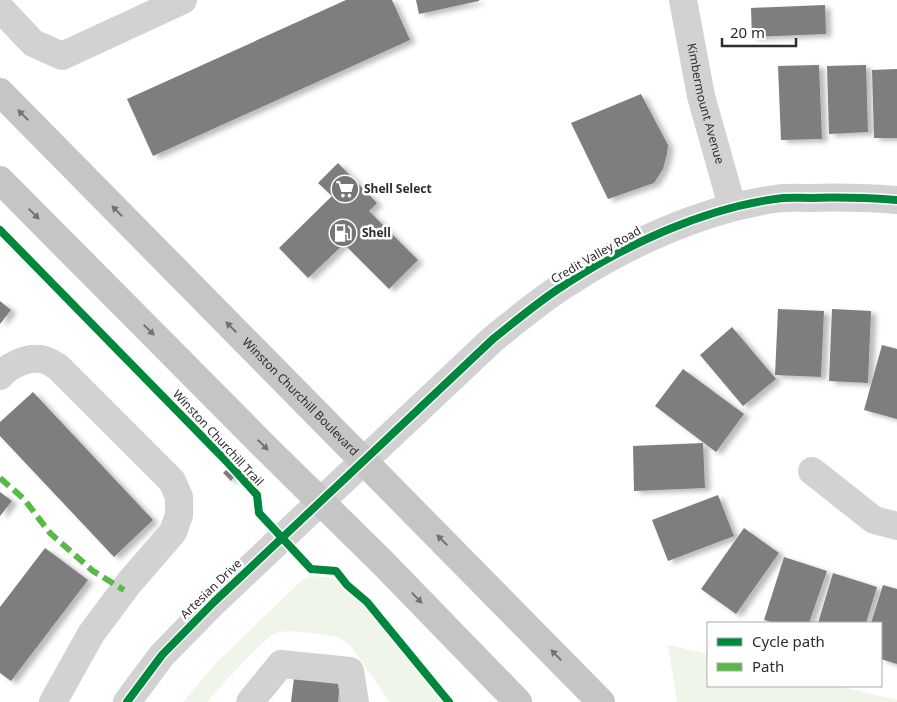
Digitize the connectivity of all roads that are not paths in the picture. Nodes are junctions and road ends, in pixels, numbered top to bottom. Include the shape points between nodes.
1 (183, 0) edge
2 (683, 0) edge
3 (0, 8) edge
4 (0, 92) edge
5 (0, 180) edge
6 (897, 200) edge
7 (732, 206) junction
8 (0, 376) edge
9 (364, 461) junction
10 (812, 471) dead end
11 (321, 502) junction
12 (897, 526) edge
13 (53, 702) edge
14 (127, 702) edge
15 (250, 702) edge
16 (355, 702) edge
17 (518, 702) edge
18 (601, 702) edge

1 - 3 street via 62,56 33,42
2 - 7 street, Kimbermount Avenue via 702,96
9 -> 4 main road, Winston Churchill Boulevard
5 -> 11 main road
6 - 7 street, Credit Valley Road via 777,198
7 - 9 street, Credit Valley Road via 660,233 566,284 493,339
8 - 13 street via 30,359 42,358 58,367 172,481 178,497 174,532 91,634
9 - 11 street, Credit Valley Road
18 -> 9 main road, Winston Churchill Boulevard
10 - 12 street via 874,520
11 - 14 street, Artesian Drive via 184,631
11 -> 17 main road
15 - 16 street via 281,664 350,671

